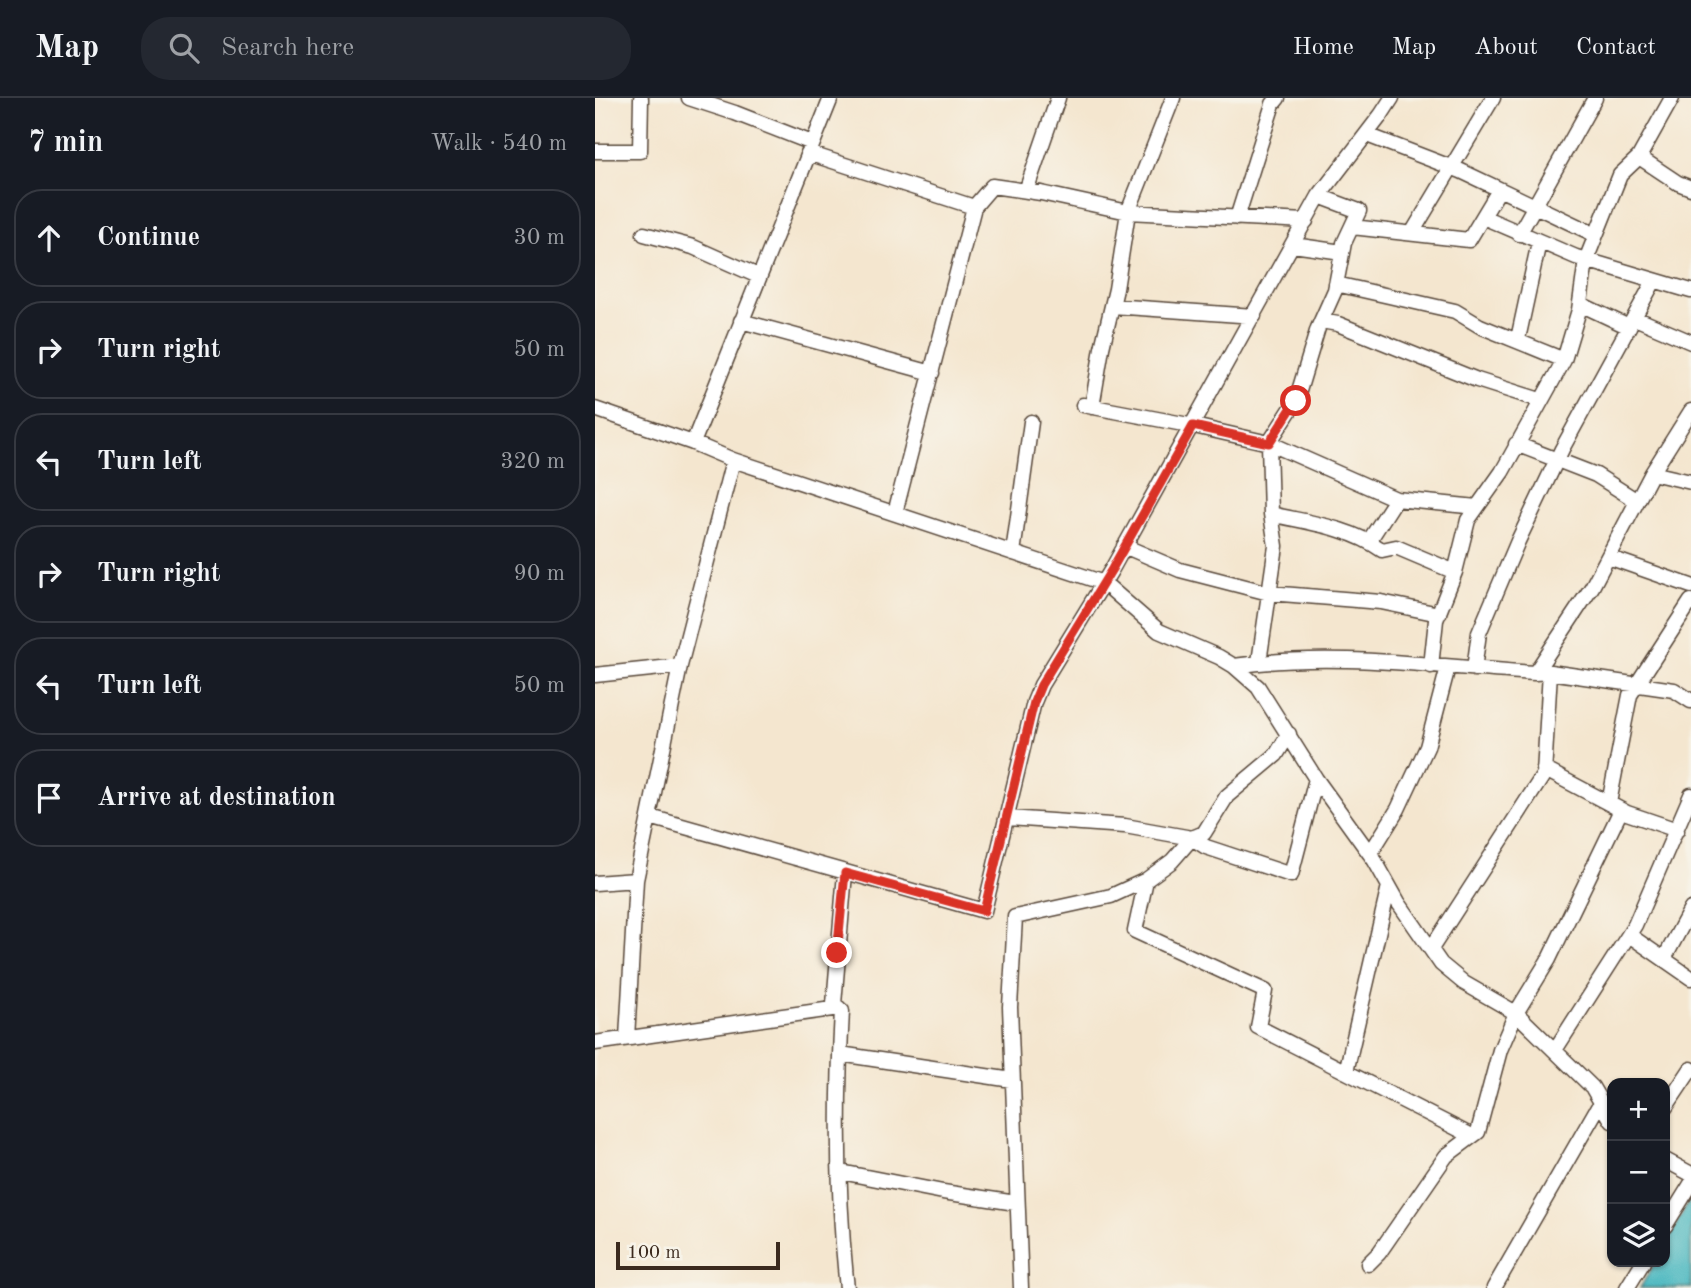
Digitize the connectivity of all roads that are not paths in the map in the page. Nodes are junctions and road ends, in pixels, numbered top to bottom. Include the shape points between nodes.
1 (641, 98) edge
2 (689, 98) edge
3 (831, 98) edge
4 (1058, 98) edge
5 (1173, 98) edge
6 (1278, 98) edge
7 (1392, 98) edge
8 (1493, 98) edge
9 (1595, 98) edge
10 (1672, 98) edge
11 (1367, 135) junction
12 (810, 148) junction
13 (595, 151) edge
14 (1639, 157) junction
15 (1451, 168) junction
16 (1691, 188) edge
17 (1499, 190) junction
18 (1026, 191) junction
19 (1319, 196) junction
20 (974, 206) junction
21 (1535, 208) junction
22 (1128, 212) junction
23 (1483, 217) junction
24 (1237, 218) junction
25 (1306, 221) junction
26 (1352, 227) junction
27 (1412, 233) junction
28 (644, 234) dead end
29 (1519, 234) junction
30 (1596, 235) junction
31 (1539, 242) junction
32 (1293, 244) junction
33 (1342, 252) junction
34 (1586, 260) junction
35 (758, 276) junction
36 (1654, 282) junction
37 (1336, 284) junction
38 (1691, 291) edge
39 (1580, 304) junction
40 (1112, 306) junction
41 (1254, 316) junction
42 (741, 321) junction
43 (1321, 321) junction
44 (1632, 323) junction
45 (1518, 340) junction
46 (1691, 342) edge
47 (1564, 360) junction
48 (932, 373) junction
49 (1540, 400) junction
50 (595, 409) edge
51 (1691, 411) edge
52 (1031, 422) dead end
53 (1193, 426) junction
54 (693, 443) junction
55 (1269, 443) junction
56 (1516, 444) junction
57 (733, 460) junction
58 (1556, 460) junction
59 (1653, 473) junction
60 (1691, 482) edge
61 (1396, 499) junction
62 (1637, 501) junction
63 (1477, 508) junction
64 (895, 513) junction
65 (1271, 514) junction
66 (1369, 541) junction
67 (1124, 546) junction
68 (1013, 553) junction
69 (1608, 557) junction
70 (1455, 572) junction
71 (1104, 583) junction
72 (1691, 586) edge
73 (1269, 593) junction
74 (1691, 601) edge
75 (1439, 614) junction
76 (1259, 662) junction
77 (680, 666) junction
78 (1234, 666) junction
79 (1431, 666) junction
80 (1448, 667) junction
81 (1474, 669) junction
82 (1543, 673) junction
83 (595, 675) edge
84 (1637, 685) junction
85 (1691, 701) edge
86 (1289, 734) junction
87 (1544, 769) junction
88 (1316, 779) junction
89 (1691, 795) edge
90 (1615, 807) junction
91 (650, 817) junction
92 (1008, 818) junction
93 (1677, 830) junction
94 (1192, 838) junction
95 (1370, 854) junction
96 (845, 873) junction
97 (636, 880) junction
98 (1146, 880) junction
99 (595, 883) edge
100 (1389, 886) junction
101 (1691, 909) edge
102 (1629, 934) junction
103 (1431, 949) junction
104 (1664, 959) junction
105 (1691, 978) edge
106 (839, 1008) junction
107 (1516, 1013) junction
108 (627, 1038) junction
109 (595, 1043) edge
110 (1555, 1051) junction
111 (840, 1054) junction
112 (1691, 1069) edge
113 (1346, 1072) junction
114 (1012, 1080) junction
115 (1670, 1100) edge
116 (1601, 1102) junction
117 (1607, 1112) edge
118 (1472, 1136) junction
119 (1670, 1163) edge
120 (841, 1172) junction
121 (1691, 1174) edge
122 (1691, 1184) edge
123 (1016, 1203) junction
124 (1670, 1218) edge
125 (1368, 1264) dead end
126 (1640, 1267) edge
127 (848, 1288) edge
128 (1021, 1288) edge
129 (1494, 1288) edge
130 (1627, 1288) edge

1 - 13 street via 640,151
2 - 12 street via 736,113
3 - 12 street
4 - 18 street
5 - 22 street
6 - 24 street
7 - 11 street
8 - 15 street
9 - 21 street
10 - 14 street
11 - 15 street
11 - 19 street
12 - 20 street
12 - 35 street
14 - 16 street
14 - 30 street via 1620,174
15 - 17 street
15 - 27 street
17 - 21 street
17 - 23 street
18 - 20 street via 992,186
18 - 22 street
19 - 25 street
19 - 26 street via 1359,211
20 - 48 street
21 - 29 street
21 - 30 street
22 - 24 street
22 - 40 street
23 - 27 street via 1469,240
23 - 29 street
24 - 25 street
25 - 32 street
26 - 27 street
26 - 33 street
28 - 35 street via 693,247
29 - 31 street
30 - 34 street
31 - 34 street
31 - 45 street
32 - 33 street
32 - 41 street
33 - 37 street
34 - 36 street
34 - 39 street
35 - 42 street
36 - 38 street
36 - 44 street
37 - 43 street
37 - 45 street via 1455,311
39 - 44 street
39 - 47 street
40 - 41 street
40 - 53 street via 1087,406
41 - 53 street
42 - 48 street
42 - 54 street
43 - 49 street
43 - 55 street via 1296,401
44 - 46 street
44 - 58 street
45 - 47 street
47 - 49 street
48 - 64 street
49 - 56 street
50 - 54 street
51 - 59 street
52 - 68 street
53 - 55 street
53 - 67 street
54 - 57 street
55 - 61 street
55 - 65 street
56 - 58 street
56 - 63 street
57 - 64 street
57 - 77 street
58 - 62 street via 1596,475
58 - 81 street via 1479,632
59 - 60 street
59 - 62 street
61 - 63 street
61 - 66 street
62 - 69 street
63 - 70 street via 1468,520
64 - 68 street
65 - 66 street via 1340,529
65 - 73 street via 1276,546
66 - 70 street via 1382,550 1396,547
67 - 71 street
67 - 73 street via 1180,570
68 - 71 street
69 - 72 street
69 - 82 street
70 - 75 street
71 - 78 street via 1159,631
71 - 92 street via 1037,694
73 - 75 street via 1381,602
73 - 76 street
74 - 84 street
75 - 79 street
76 - 78 street
76 - 79 street
77 - 83 street
77 - 91 street
78 - 86 street via 1258,687
79 - 80 street
80 - 81 street
80 - 95 street via 1427,747 1398,809
81 - 82 street
82 - 84 street
82 - 87 street
84 - 85 street via 1674,690
84 - 90 street via 1630,695
86 - 88 street
86 - 94 street via 1276,755 1227,796 1204,832
87 - 90 street
87 - 103 street
88 - 94 street via 1291,875 1206,847
88 - 95 street
89 - 93 street
90 - 93 street
90 - 107 street via 1549,959
91 - 96 street
91 - 97 street
92 - 94 street via 1125,826
92 - 96 street via 984,911
93 - 102 street
94 - 98 street
95 - 100 street
96 - 106 street via 834,1004
97 - 99 street
97 - 108 street
98 - 113 street via 1135,931 1265,991 1258,1027
98 - 114 street via 1111,896 1015,917
100 - 103 street
100 - 113 street
101 - 104 street
102 - 104 street
102 - 110 street
103 - 107 street via 1464,983
104 - 105 street
106 - 108 street
106 - 111 street
107 - 110 street
107 - 118 street via 1500,1051 1478,1132
108 - 109 street
110 - 116 street
111 - 114 street
111 - 120 street
112 - 115 street
113 - 118 street
114 - 123 street
116 - 117 street
116 - 129 street
118 - 125 street via 1446,1156
119 - 121 street
120 - 123 street
120 - 127 street
122 - 124 street
123 - 128 street
126 - 130 street

